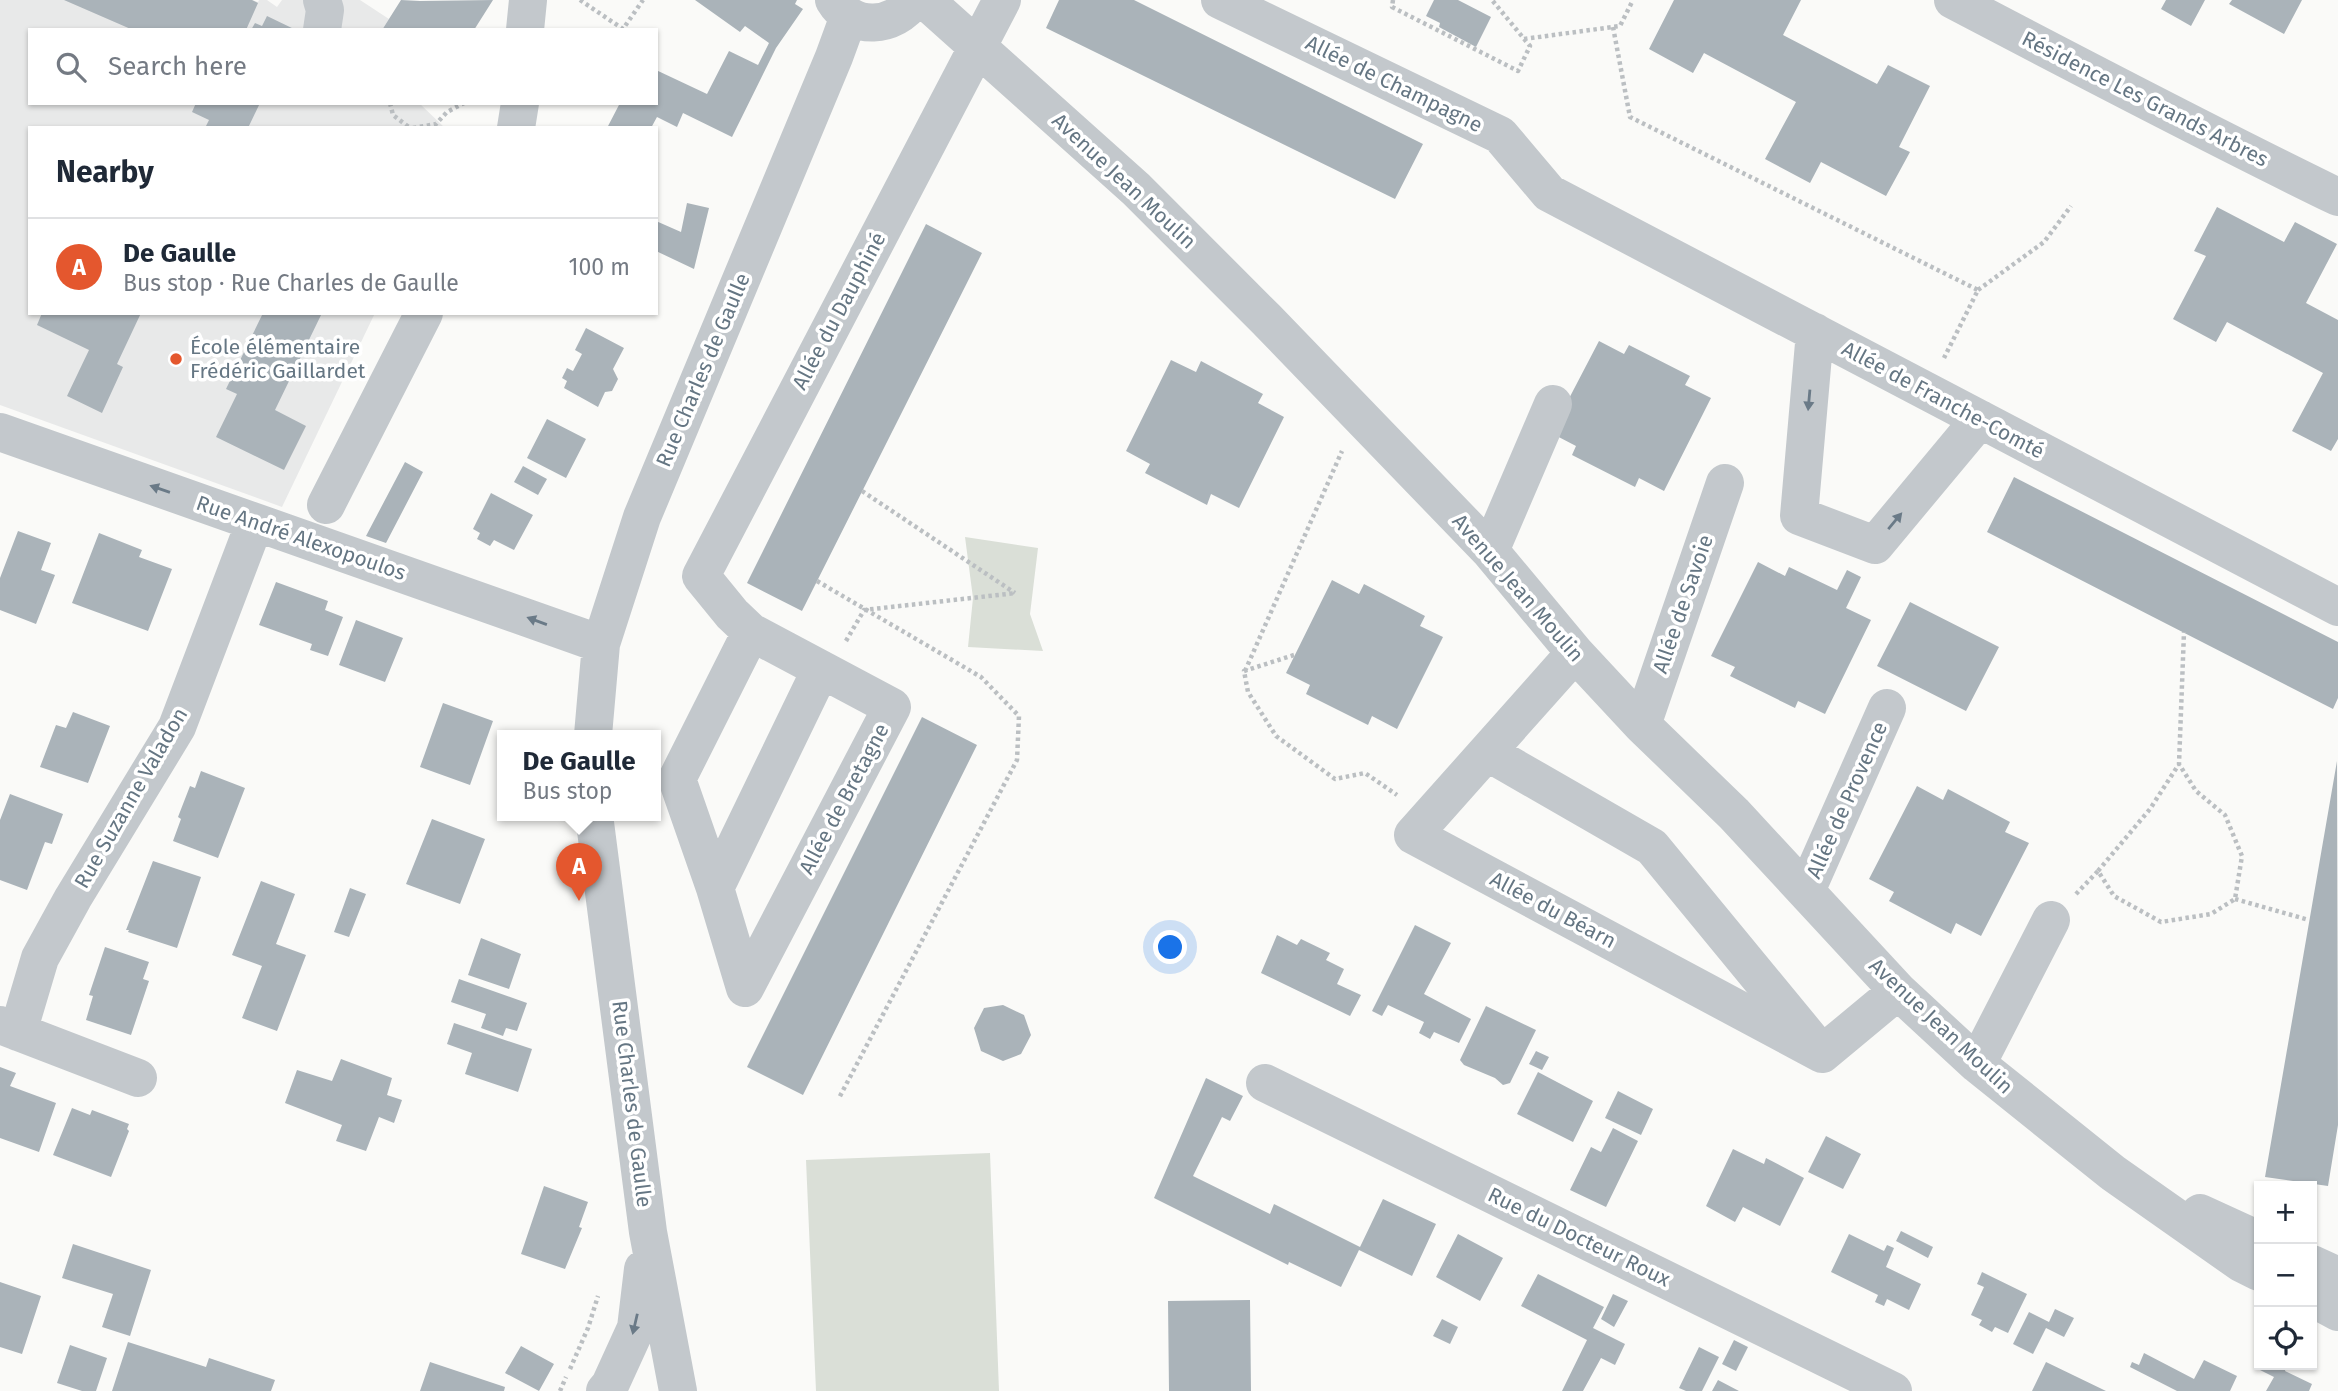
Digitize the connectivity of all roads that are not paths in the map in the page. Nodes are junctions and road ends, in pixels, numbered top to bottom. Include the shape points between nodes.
1 (322, 0) edge
2 (528, 0) edge
3 (914, 0) edge
4 (925, 0) edge
5 (1002, 0) edge
6 (1220, 0) edge
7 (1953, 0) edge
8 (841, 8) edge
9 (321, 28) edge
10 (526, 28) edge
11 (978, 46) junction
12 (520, 105) edge
13 (516, 126) edge
14 (1549, 193) joint
15 (2338, 197) edge
16 (423, 315) edge
17 (1815, 332) junction
18 (1553, 404) dead end
19 (1980, 419) junction
20 (0, 432) edge
21 (1725, 483) dead end
22 (326, 505) dead end
23 (255, 522) junction
24 (1490, 551) junction
25 (701, 576) joint
26 (2338, 607) edge
27 (751, 632) junction
28 (601, 644) junction
29 (1575, 653) junction
30 (825, 671) junction
31 (1887, 708) dead end
32 (1642, 725) junction
33 (593, 730) edge
34 (1487, 752) junction
35 (595, 821) edge
36 (715, 888) junction
37 (1806, 891) junction
38 (2051, 920) road end
39 (1898, 991) junction
40 (9, 1028) edge
41 (1822, 1054) junction
42 (1977, 1064) junction
43 (138, 1078) dead end
44 (1265, 1083) dead end
45 (2113, 1173) junction
46 (648, 1232) junction
47 (2254, 1238) edge
48 (2317, 1266) edge
49 (2254, 1270) edge
50 (2338, 1276) edge
51 (2317, 1301) edge
52 (2338, 1312) edge
53 (605, 1391) edge
54 (678, 1391) edge
55 (1893, 1391) edge

1 - 9 street
2 - 10 street
3 - 8 street via 889,21 868,23
4 - 11 street, Avenue Jean Moulin
5 - 11 street
6 - 14 street, Allée de Champagne via 1500,135
7 - 15 street, Résidence Les Grands Arbres
8 - 28 street, Rue Charles de Gaulle via 834,57 642,517
11 - 24 street, Avenue Jean Moulin via 1136,189
11 - 25 street, Allée du Dauphiné
12 - 13 street
14 - 17 street, Allée de Franche-Comté
16 - 22 street
17 - 19 street, Allée de Franche-Comté
17 -> 19 street via 1800,516 1875,545
18 - 24 street
19 - 26 street, Allée de Franche-Comté
23 -> 20 street, Rue André Alexopoulos
21 - 32 street, Allée de Savoie
28 -> 23 street, Rue André Alexopoulos
23 - 40 street, Rue Suzanne Valadon via 177,727 73,898
24 - 29 street, Avenue Jean Moulin
25 - 27 street, Allée de Bretagne
27 - 30 street, Allée de Bretagne
27 - 36 street via 677,779
28 - 33 street, Rue Charles de Gaulle
29 - 32 street, Avenue Jean Moulin
29 - 34 street, Allée du Béarn
30 - 36 street
30 - 36 street, Allée de Bretagne via 892,707 745,988
31 - 37 street, Allée de Provence
32 - 37 street, Avenue Jean Moulin
34 - 41 street via 1652,847
34 - 41 street, Allée du Béarn via 1413,835
35 - 46 street, Rue Charles de Gaulle
37 - 39 street, Avenue Jean Moulin
38 - 42 street
39 - 41 street
39 - 42 street, Avenue Jean Moulin
40 - 43 street, Rue Suzanne Valadon
42 - 45 street, Avenue Jean Moulin
44 - 55 street, Rue du Docteur Roux
45 - 47 street, Avenue Jean Moulin
45 - 49 street, Avenue Jean Moulin
46 -> 53 street via 636,1328
46 - 54 street, Rue Charles de Gaulle
48 - 50 street
51 - 52 street

